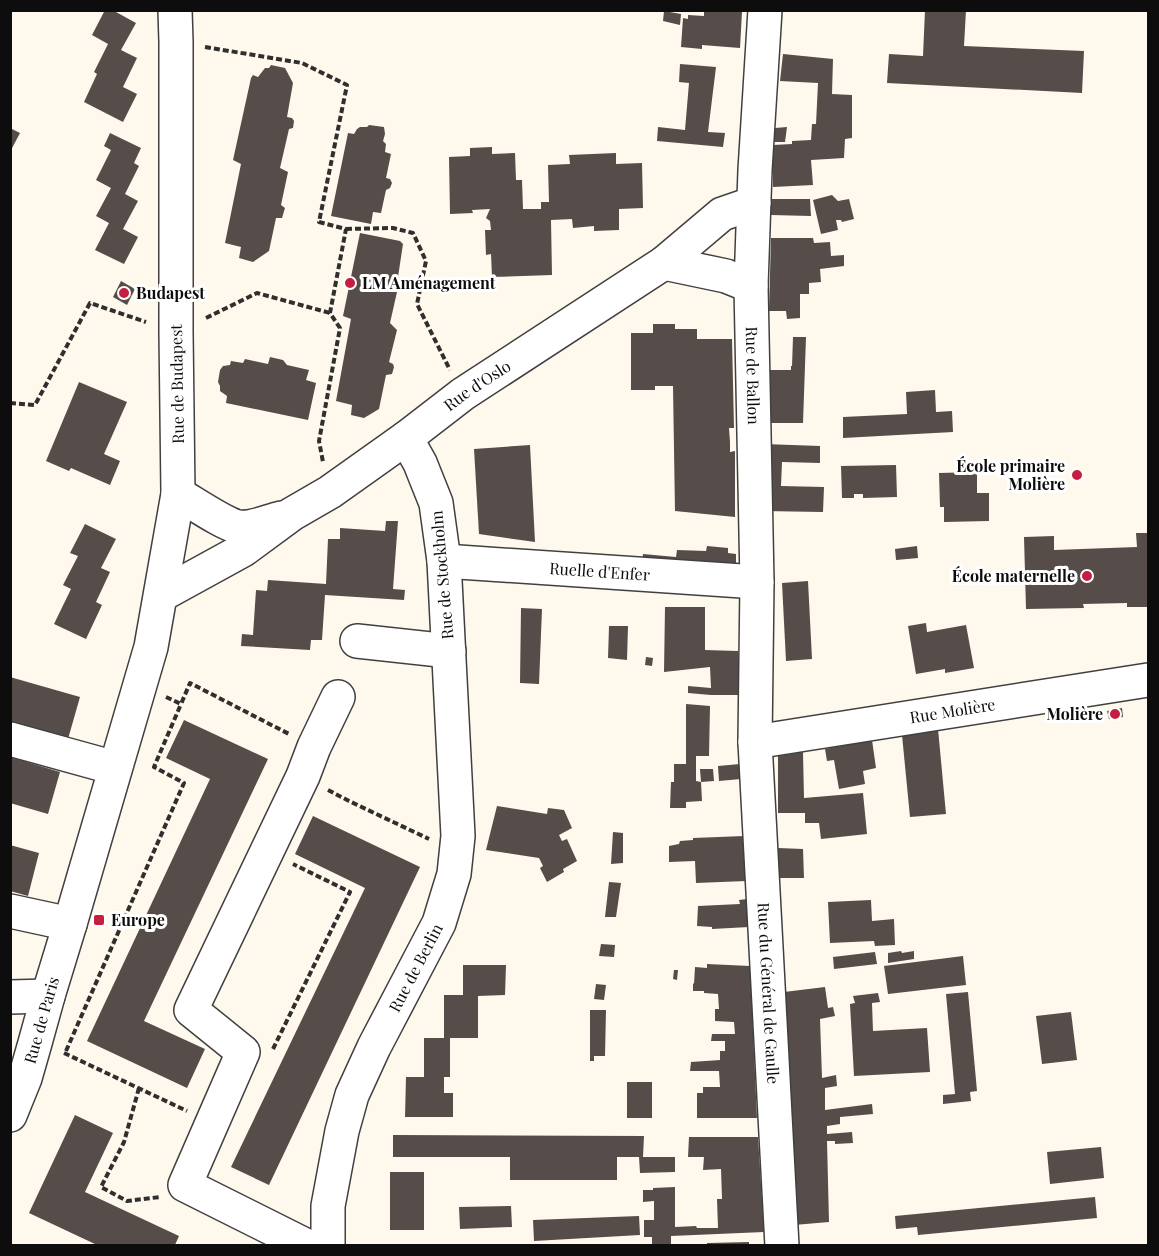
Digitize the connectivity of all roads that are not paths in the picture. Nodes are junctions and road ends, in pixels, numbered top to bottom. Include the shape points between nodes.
1 (765, 10) edge
2 (176, 26) edge
3 (754, 203) junction
4 (664, 263) junction
5 (751, 286) junction
6 (406, 438) junction
7 (178, 494) junction
8 (292, 514) junction
9 (444, 561) junction
10 (756, 582) junction
11 (161, 595) junction
12 (357, 641) dead end
13 (151, 647) joint
14 (450, 666) junction
15 (1149, 680) edge
16 (338, 697) dead end
17 (10, 739) edge
18 (755, 742) junction
19 (115, 768) junction
20 (10, 911) edge
21 (70, 924) junction
22 (48, 996) junction
23 (10, 997) edge
24 (10, 1114) edge
25 (307, 1245) edge
26 (328, 1245) edge
27 (782, 1245) edge

1 - 3 street, Rue de Ballon
2 - 7 street, Rue de Budapest
3 - 4 street, Rue d'Oslo via 722,214
3 - 5 street, Rue de Ballon
4 - 5 street via 726,276
4 - 6 street, Rue d'Oslo via 463,394
5 - 10 street, Rue de Ballon
6 - 8 street, Rue d'Oslo
6 - 9 street, Rue de Stockholm via 436,503
7 - 8 street, Rue d'Oslo via 238,527
7 - 11 street, Rue de Budapest
8 - 11 street, Rue d'Oslo via 243,550
9 - 10 street, Ruelle d'Enfer
9 - 14 street, Rue de Stockholm
10 - 18 street, Rue de Ballon
11 - 13 street, Rue de Budapest
12 - 14 street
13 - 19 street, Rue de Paris
14 - 26 street, Rue de Berlin via 458,836 454,874 440,923 352,1095 328,1206
15 - 18 street, Rue Molière
16 - 25 street via 191,1010 243,1052 185,1185
17 - 19 street
18 - 27 street, Rue du Général de Gaulle
19 - 21 street, Rue de Paris
20 - 21 street
21 - 22 street, Rue de Paris
22 - 23 street
22 - 24 street, Rue de Paris via 50,1048 24,1078

